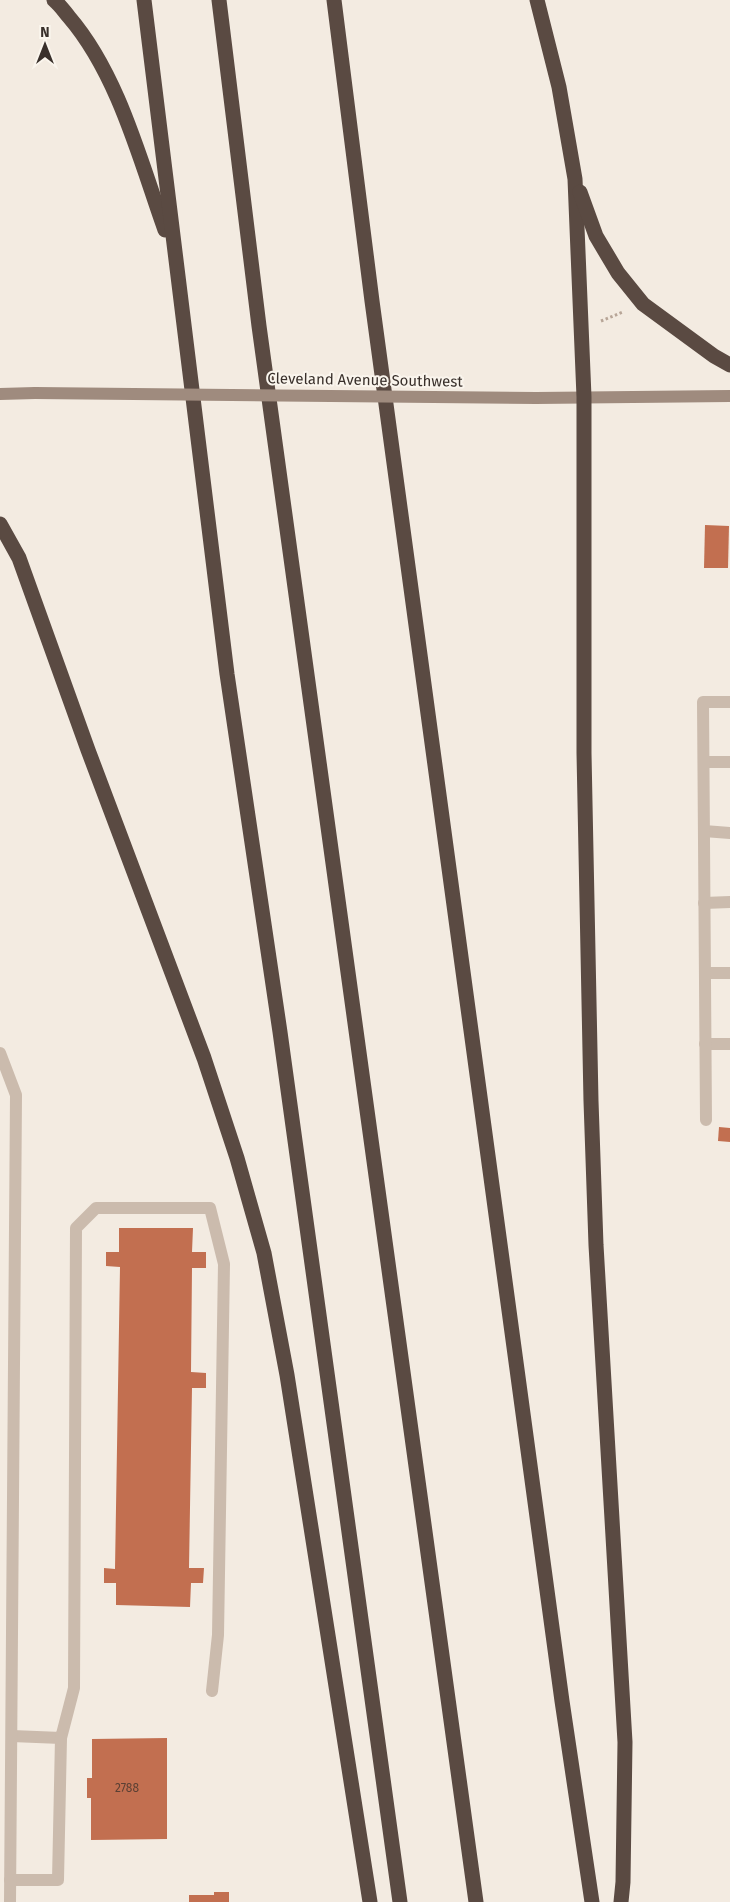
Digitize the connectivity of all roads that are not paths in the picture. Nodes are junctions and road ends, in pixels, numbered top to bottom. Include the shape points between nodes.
1 (54, 0) edge
2 (144, 0) edge
3 (219, 0) edge
4 (334, 0) edge
5 (537, 0) edge
6 (575, 179) junction
7 (175, 257) junction
8 (730, 365) edge
9 (0, 394) edge
10 (730, 396) edge
11 (584, 398) junction
12 (0, 524) edge
13 (730, 702) edge
14 (704, 762) junction
15 (730, 762) edge
16 (704, 831) junction
17 (730, 833) edge
18 (730, 902) edge
19 (704, 903) junction
20 (705, 974) junction
21 (730, 974) edge
22 (705, 1044) junction
23 (730, 1044) edge
24 (0, 1053) edge
25 (706, 1120) dead end
26 (212, 1691) dead end
27 (12, 1736) junction
28 (60, 1738) junction
29 (10, 1880) junction
30 (10, 1902) edge
31 (370, 1902) edge
32 (400, 1902) edge
33 (476, 1902) edge
34 (592, 1902) edge
35 (621, 1902) edge

1 - 7 highway via 83,33 103,67 121,106
2 - 7 highway
3 - 33 highway via 260,336
4 - 34 highway via 372,301
5 - 6 highway via 559,87
6 - 8 highway via 596,236 618,273 644,304
6 - 11 highway
7 - 32 highway via 228,674 282,1041
9 - 11 main road, Cleveland Avenue Southwest, bridge
10 - 11 main road, Cleveland Avenue Southwest
11 - 35 highway via 588,1002 596,1245 625,1742
12 - 31 highway via 19,558 204,1058 264,1253 287,1375
13 - 14 street via 703,702
14 - 15 street
14 - 16 street
16 - 17 street
16 - 19 street
18 - 19 street
19 - 20 street
20 - 21 street
20 - 22 street
22 - 23 street
22 - 25 street
24 - 27 street via 16,1095
26 - 28 street via 218,1635 224,1264 210,1208 96,1208 76,1228 74,1688
27 - 28 street
27 - 29 street
28 - 29 street via 58,1880
29 - 30 street

